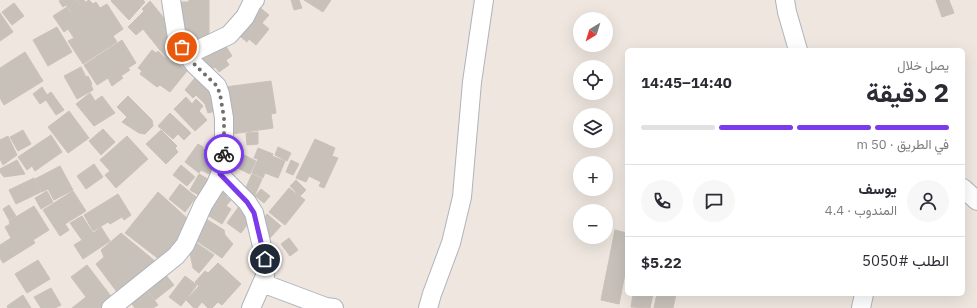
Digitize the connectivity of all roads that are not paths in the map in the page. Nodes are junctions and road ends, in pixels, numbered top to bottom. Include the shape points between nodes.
1 (171, 0) edge
2 (255, 0) edge
3 (484, 0) edge
4 (785, 0) edge
5 (797, 48) edge
6 (187, 55) junction
7 (220, 174) junction
8 (965, 190) edge
9 (977, 201) edge
10 (262, 283) junction
11 (864, 296) edge
12 (111, 308) edge
13 (252, 308) edge
14 (334, 308) edge
15 (428, 308) edge
16 (861, 308) edge

1 - 6 street via 178,38
2 - 6 street via 245,17 229,34
3 - 15 street via 472,82 462,198 451,243
4 - 5 street
6 - 7 street via 217,86 220,94 224,118 224,153
7 - 10 street via 254,213 265,259 265,276
7 - 12 street via 198,214 185,245 176,256
8 - 9 street
10 - 13 street
10 - 14 street
11 - 16 street

